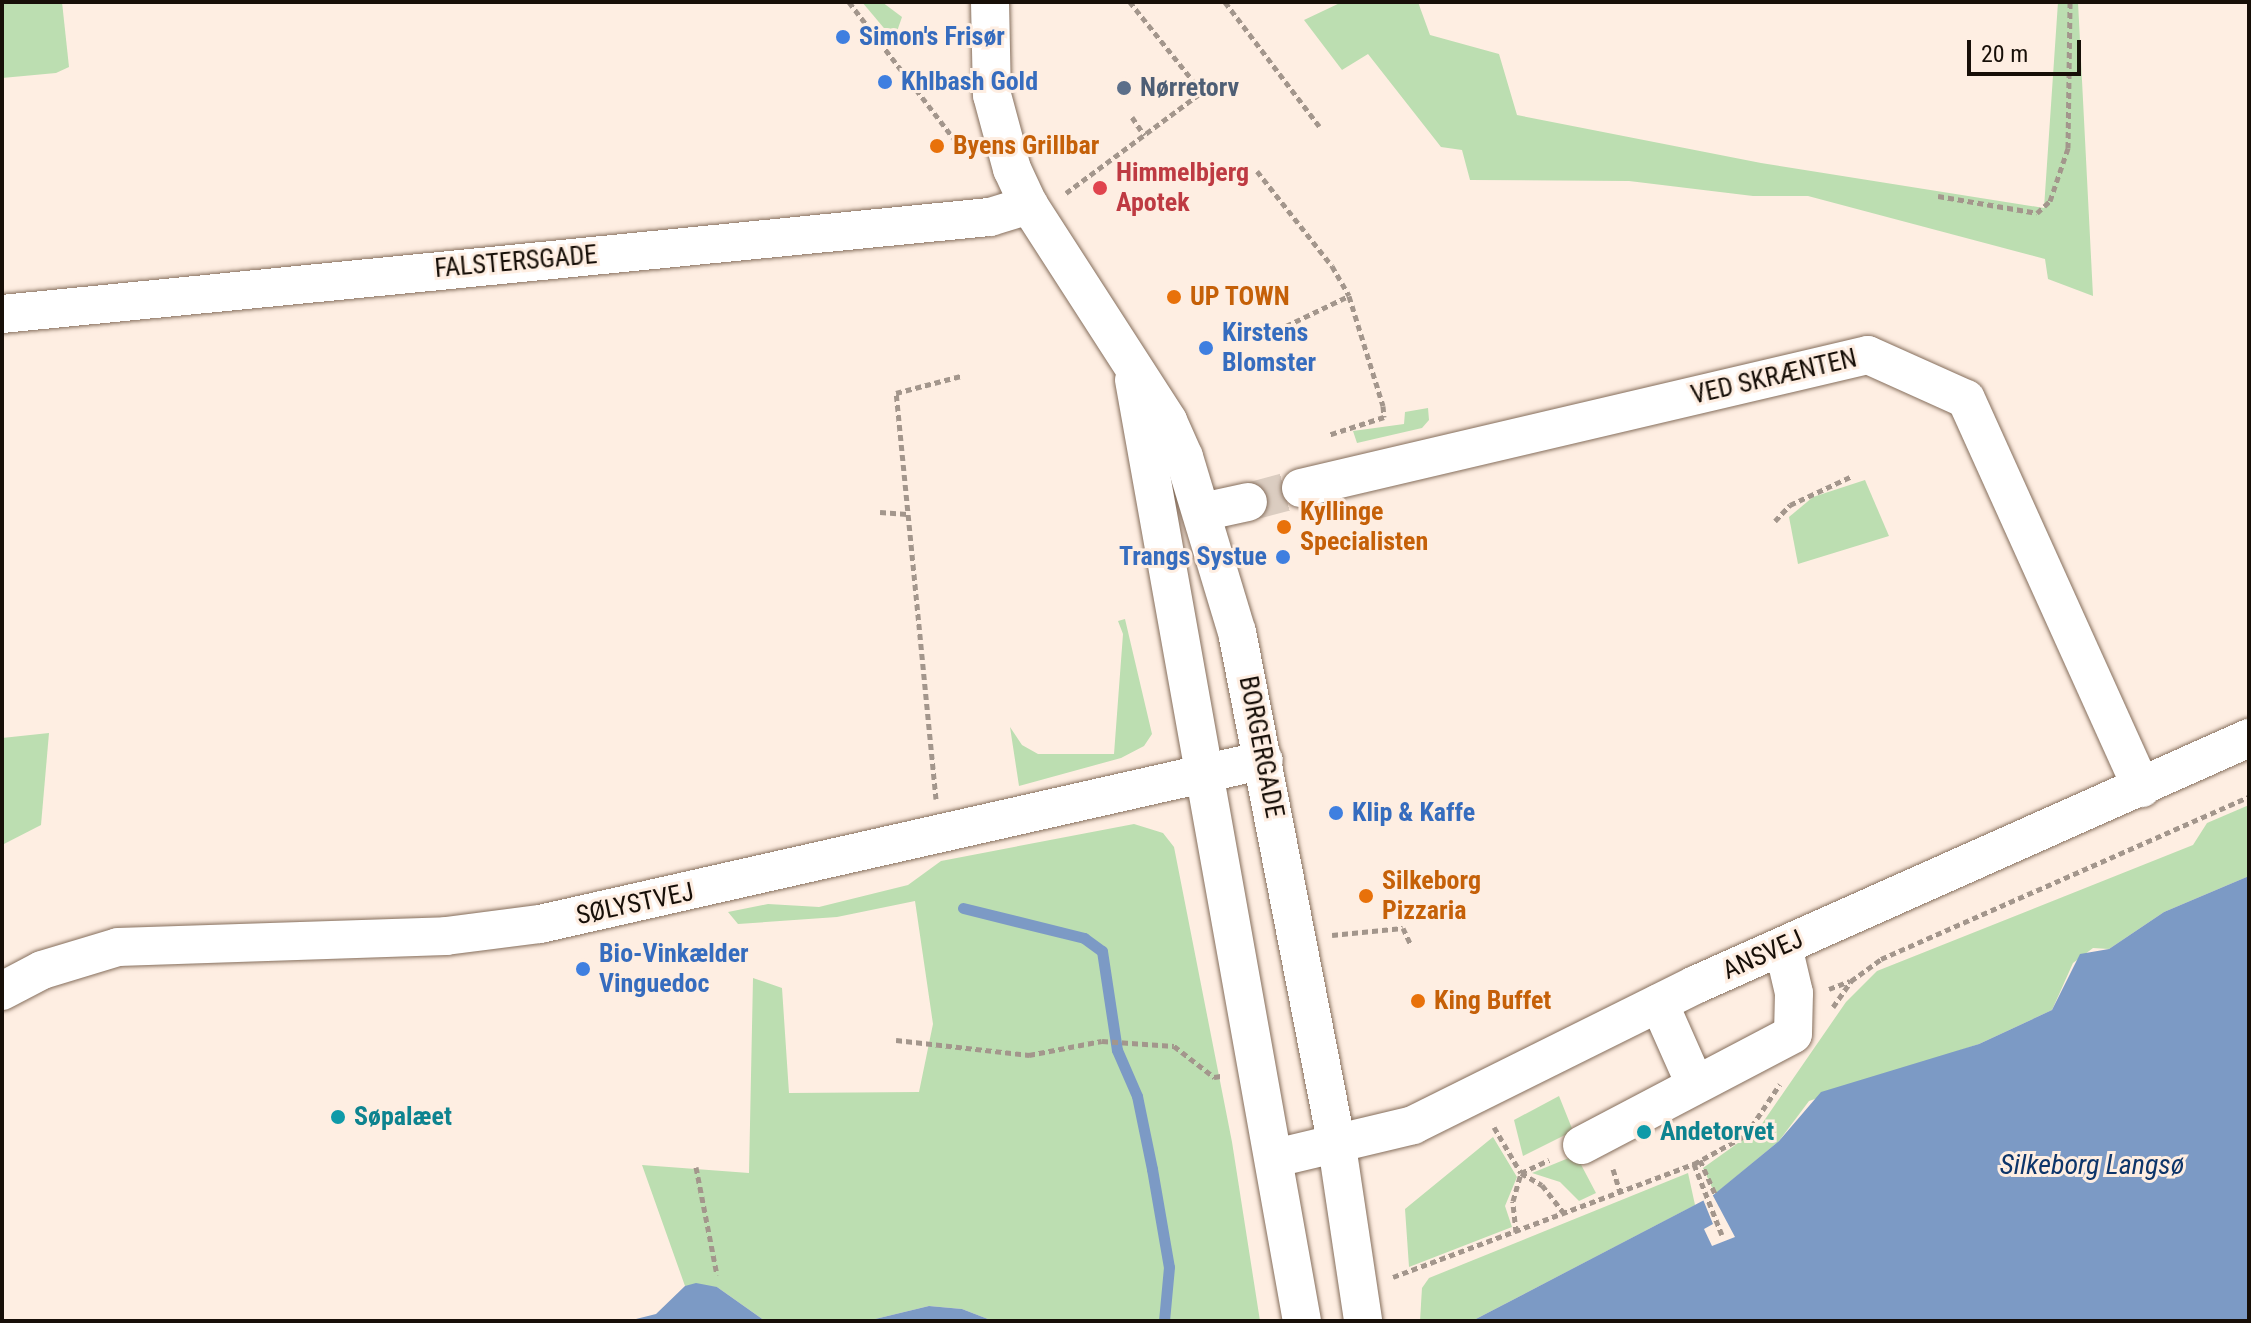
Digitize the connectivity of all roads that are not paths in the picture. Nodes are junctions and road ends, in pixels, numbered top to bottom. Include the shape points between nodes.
1 (990, 2) edge
2 (1033, 210) junction
3 (2, 314) edge
4 (1131, 365) junction
5 (1301, 488) tunnel mouth
6 (1248, 502) tunnel mouth
7 (1202, 512) junction
8 (2249, 738) edge
9 (1264, 760) junction
10 (1203, 774) junction
11 (2142, 788) junction
12 (1783, 946) junction
13 (2, 991) edge
14 (1659, 1003) junction
15 (1694, 1082) junction
16 (1582, 1145) dead end
17 (1337, 1146) junction
18 (1275, 1158) junction
19 (1302, 1321) edge
20 (1363, 1321) edge

1 - 2 street, BORGERGADE via 989,67 998,124
2 - 3 street, FALSTERSGADE
2 - 4 street, BORGERGADE
4 - 7 street, BORGERGADE via 1168,421
4 - 10 street, BORGERGADE
5 - 11 street, VED SKRÆNTEN via 1868,355 1966,399
6 - 7 street
7 - 9 street, BORGERGADE via 1237,632
8 - 11 street, ANSVEJ
9 - 10 street, SØLYSTVEJ
9 - 17 street, BORGERGADE
10 - 13 street, SØLYSTVEJ via 540,924 446,936 118,947 42,970
10 - 18 street, BORGERGADE
11 - 12 street, ANSVEJ
12 - 14 street, ANSVEJ
12 - 15 street via 1794,993 1793,1034
14 - 15 street
14 - 17 street, ANSVEJ via 1413,1125
15 - 16 street
17 - 18 street, ANSVEJ
17 - 20 street, BORGERGADE
18 - 19 street, BORGERGADE

